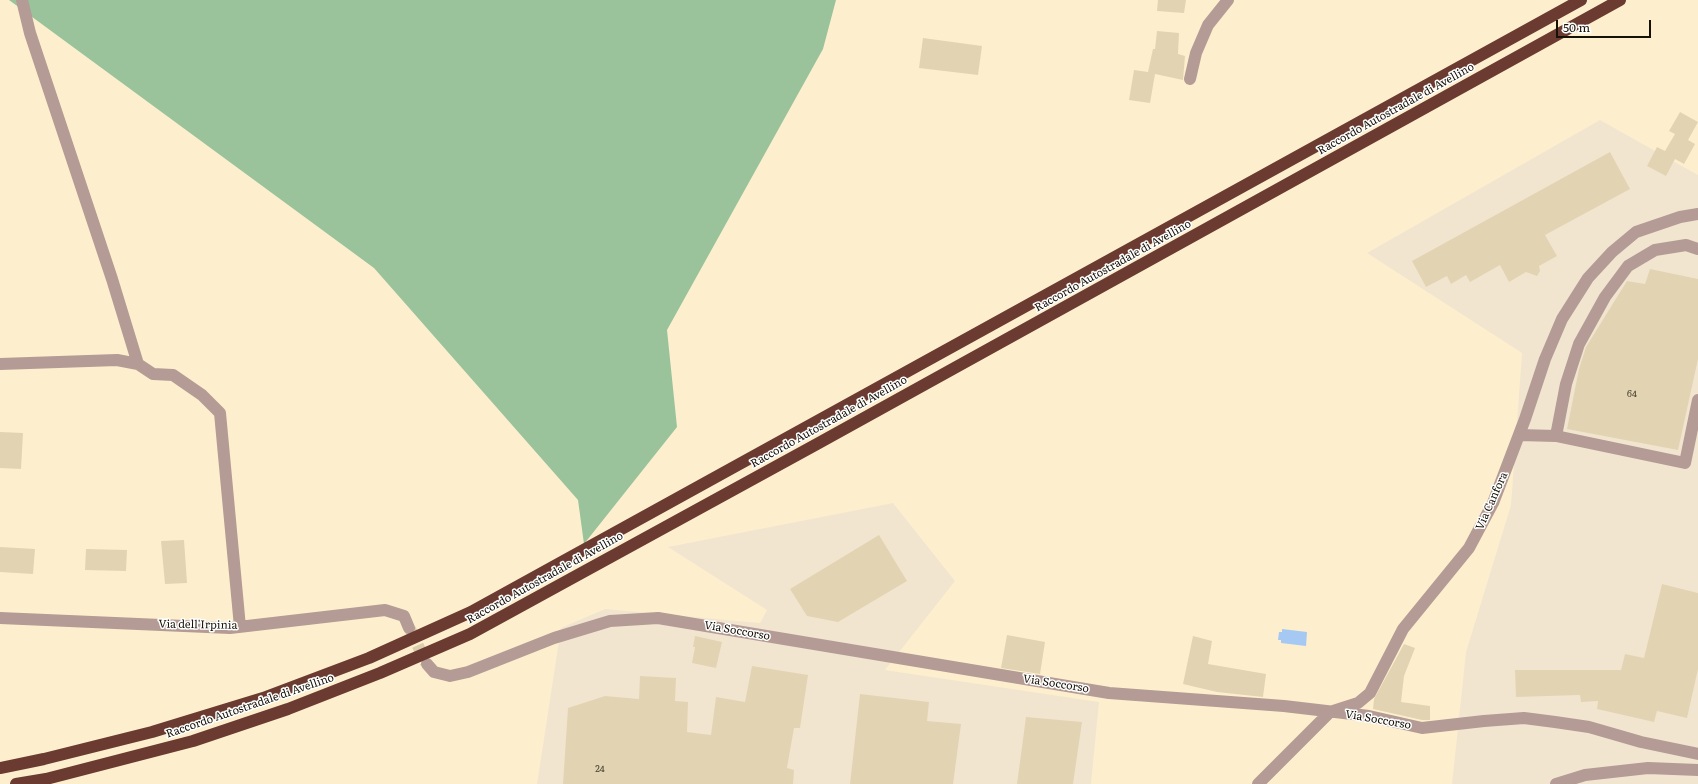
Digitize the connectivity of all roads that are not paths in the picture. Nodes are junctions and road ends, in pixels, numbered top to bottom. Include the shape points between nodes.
1 (22, 0) edge
2 (1228, 0) edge
3 (1581, 0) edge
4 (1620, 0) edge
5 (1190, 79) dead end
6 (1698, 214) edge
7 (1698, 250) edge
8 (0, 364) edge
9 (138, 364) junction
10 (1698, 400) edge
11 (1519, 435) junction
12 (1556, 436) junction
13 (0, 618) edge
14 (240, 627) junction
15 (409, 628) tunnel mouth
16 (426, 664) tunnel mouth
17 (1330, 712) junction
18 (1698, 754) edge
19 (0, 768) edge
20 (1698, 770) edge
21 (16, 784) edge
22 (1258, 784) edge
23 (1556, 784) edge

1 - 9 street via 30,33
2 - 5 street via 1208,25 1196,53
3 - 19 highway, Raccordo Autostradale di Avellino via 471,612 369,658 263,698 152,732
4 - 21 highway, Raccordo Autostradale di Avellino via 470,634 288,709 193,741 46,779
6 - 11 street, Via Canfora via 1680,217 1636,232 1612,252 1588,278 1562,319 1545,359
7 - 12 street via 1686,246 1655,250 1628,266 1605,297 1579,344 1566,384
8 - 9 street via 117,360
9 - 14 street via 153,374 173,375 202,395 220,413
10 - 12 street via 1685,463
11 - 12 street
11 - 17 street, Via Canfora via 1493,503 1470,548 1402,629 1370,693 1358,703
13 - 14 street, Via dell'Irpinia
14 - 15 street, Via dell'Irpinia via 385,610 404,616
16 - 17 street, Via Soccorso via 434,672 450,676 468,672 554,638 610,621 658,618 1109,693 1284,706
17 - 18 street, Via Soccorso via 1369,716 1422,728 1524,718 1589,727 1641,742
17 - 22 street, Via Canfora
20 - 23 street via 1648,768 1584,775

